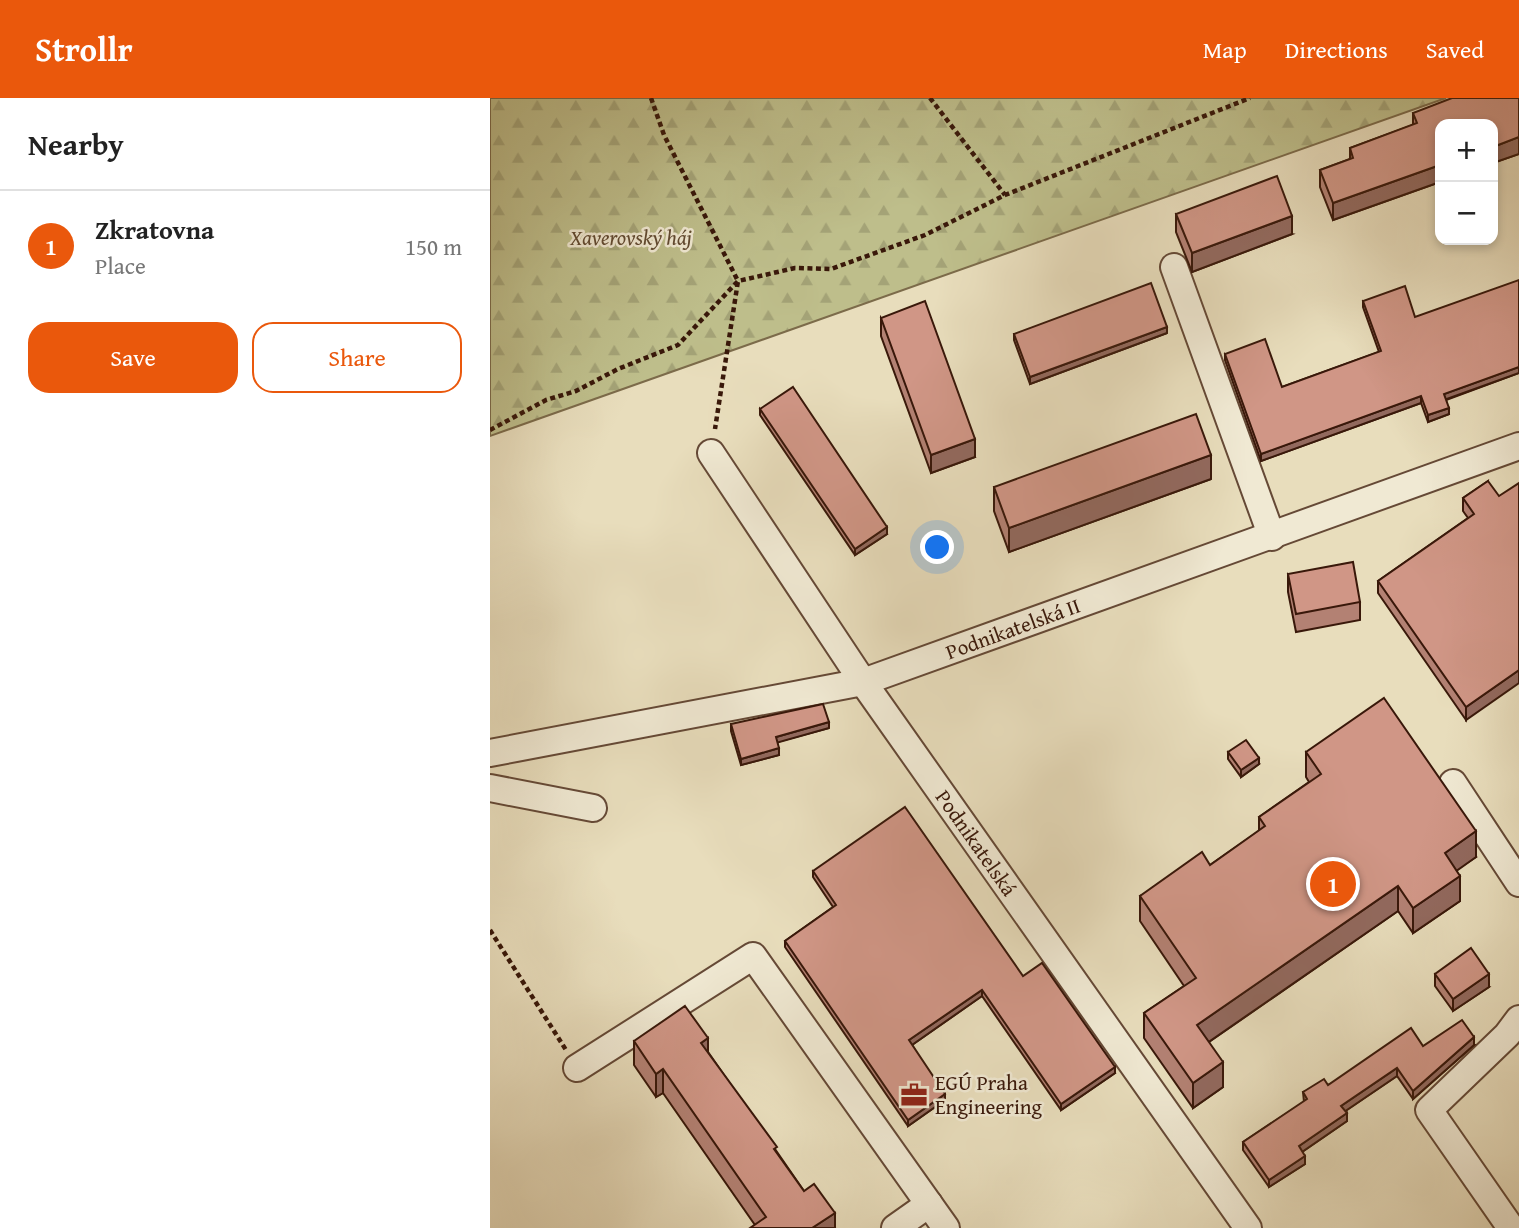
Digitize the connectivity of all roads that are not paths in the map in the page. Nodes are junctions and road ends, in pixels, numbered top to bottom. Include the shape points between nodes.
1 (1174, 267) dead end
2 (1519, 446) edge
3 (711, 453) road end
4 (1272, 537) junction
5 (863, 682) junction
6 (490, 753) edge
7 (1453, 783) dead end
8 (490, 788) edge
9 (593, 808) dead end
10 (1519, 883) edge
11 (1515, 1027) edge
12 (577, 1068) road end
13 (929, 1204) junction
14 (895, 1228) edge
15 (946, 1228) edge
16 (1248, 1228) edge
17 (1511, 1228) edge

1 - 4 lane
2 - 4 lane, Podnikatelská Ⅱ
3 - 5 lane, Podnikatelská
4 - 5 lane, Podnikatelská Ⅱ
5 - 6 lane, Podnikatelská Ⅱ
5 - 16 lane, Podnikatelská
7 - 10 lane
8 - 9 lane
11 - 17 lane via 1429,1110
12 - 13 lane via 753,956
13 - 14 lane
13 - 15 lane

